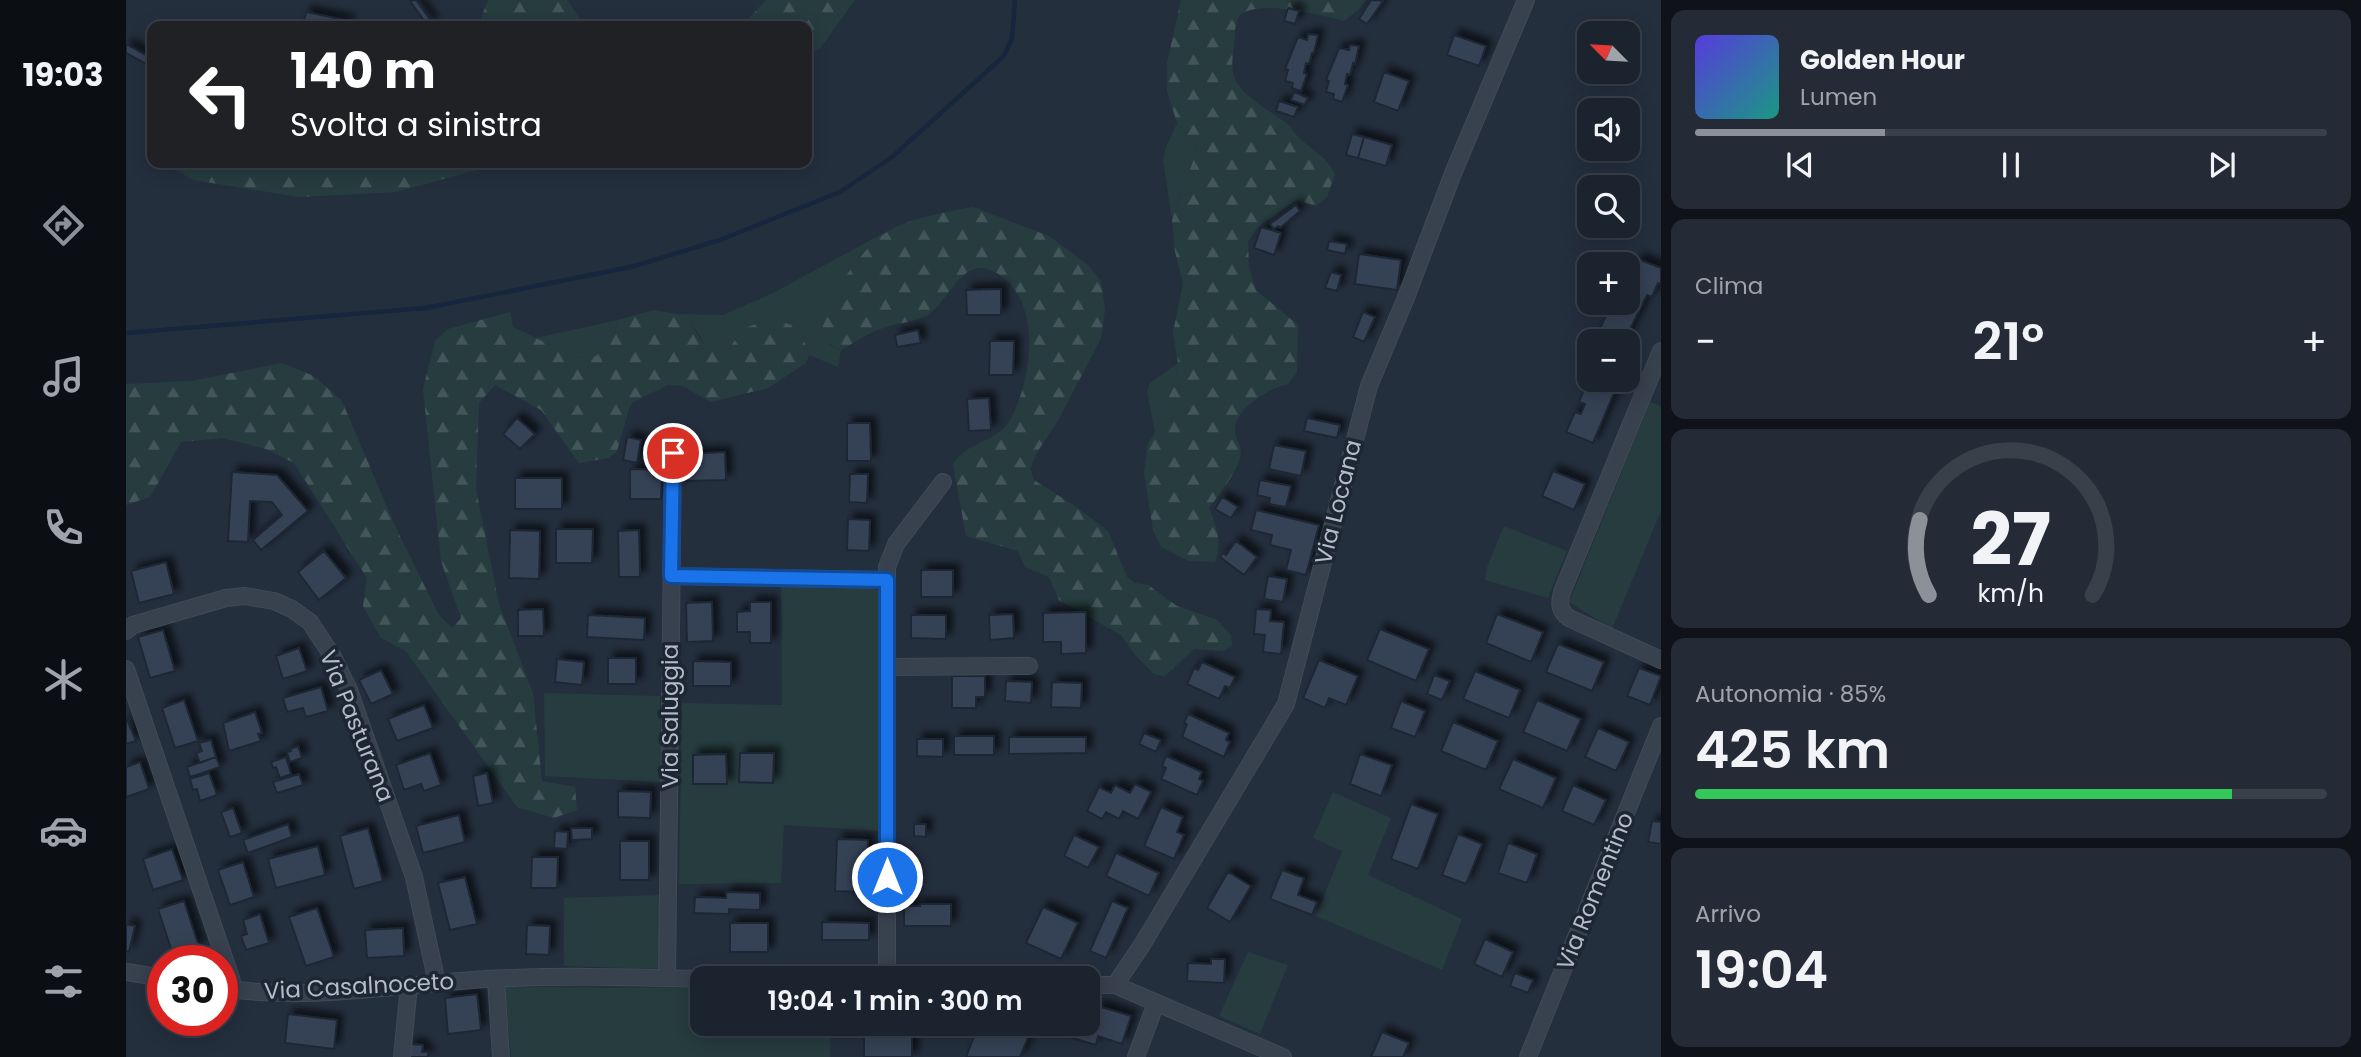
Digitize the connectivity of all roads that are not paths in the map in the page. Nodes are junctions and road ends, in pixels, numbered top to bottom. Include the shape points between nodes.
1 (1526, 0) edge
2 (1661, 351) edge
3 (673, 453) dead end
4 (943, 482) dead end
5 (671, 576) junction
6 (887, 580) junction
7 (126, 631) edge
8 (1661, 660) edge
9 (1029, 666) dead end
10 (887, 667) junction
11 (126, 669) edge
12 (1661, 726) edge
13 (215, 945) edge
14 (887, 966) edge
15 (126, 972) edge
16 (147, 975) edge
17 (496, 978) junction
18 (667, 978) junction
19 (690, 979) edge
20 (437, 982) junction
21 (409, 985) junction
22 (1100, 985) edge
23 (1115, 985) junction
24 (238, 990) edge
25 (1156, 1003) junction
26 (402, 1057) edge
27 (500, 1057) edge
28 (1136, 1057) edge
29 (1283, 1057) edge
30 (1528, 1057) edge

1 - 23 street, Via Locana via 1369,386 1286,704
2 - 8 street via 1559,604 1569,618
3 - 5 street, Via Saluggia
4 - 6 street via 892,550
5 - 6 street
5 - 18 street, Via Saluggia
6 - 10 street
7 - 20 street, Via Pasturana via 133,625 238,596 264,597 310,622 333,657 357,715 414,877
9 - 10 street
10 - 14 street
11 - 13 street
12 - 30 street, Via Romentino
15 - 16 street
17 - 18 street, Via Casalnoceto
17 - 20 street, Via Casalnoceto
17 - 27 street
18 - 19 street, Via Casalnoceto
20 - 21 street, Via Casalnoceto
21 - 24 street, Via Casalnoceto via 307,994
21 - 26 street
22 - 23 street
23 - 25 street
25 - 28 street
25 - 29 street

